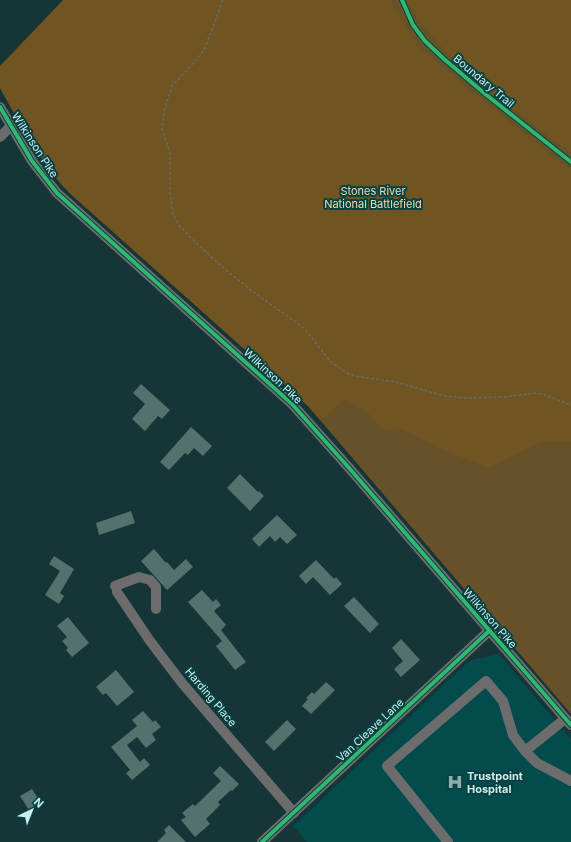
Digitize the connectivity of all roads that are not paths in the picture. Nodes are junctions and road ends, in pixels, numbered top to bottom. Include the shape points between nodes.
1 (0, 107) edge
2 (11, 126) junction
3 (0, 137) edge
4 (156, 608) dead end
5 (489, 631) junction
6 (568, 722) edge
7 (525, 752) junction
8 (571, 781) edge
9 (294, 813) junction
10 (262, 842) edge
11 (448, 842) edge

1 - 2 street, Wilkinson Pike
2 - 3 street
2 - 5 street, Wilkinson Pike via 32,161 57,193 292,404
4 - 9 street, Harding Place via 156,587 150,580 139,577 116,589 150,641 182,683
5 - 6 street, Wilkinson Pike
5 - 9 street, Van Cleave Lane
6 - 7 street
7 - 8 street via 537,763
7 - 11 street via 513,735 503,701 486,681 387,766
9 - 10 street, Van Cleave Lane

